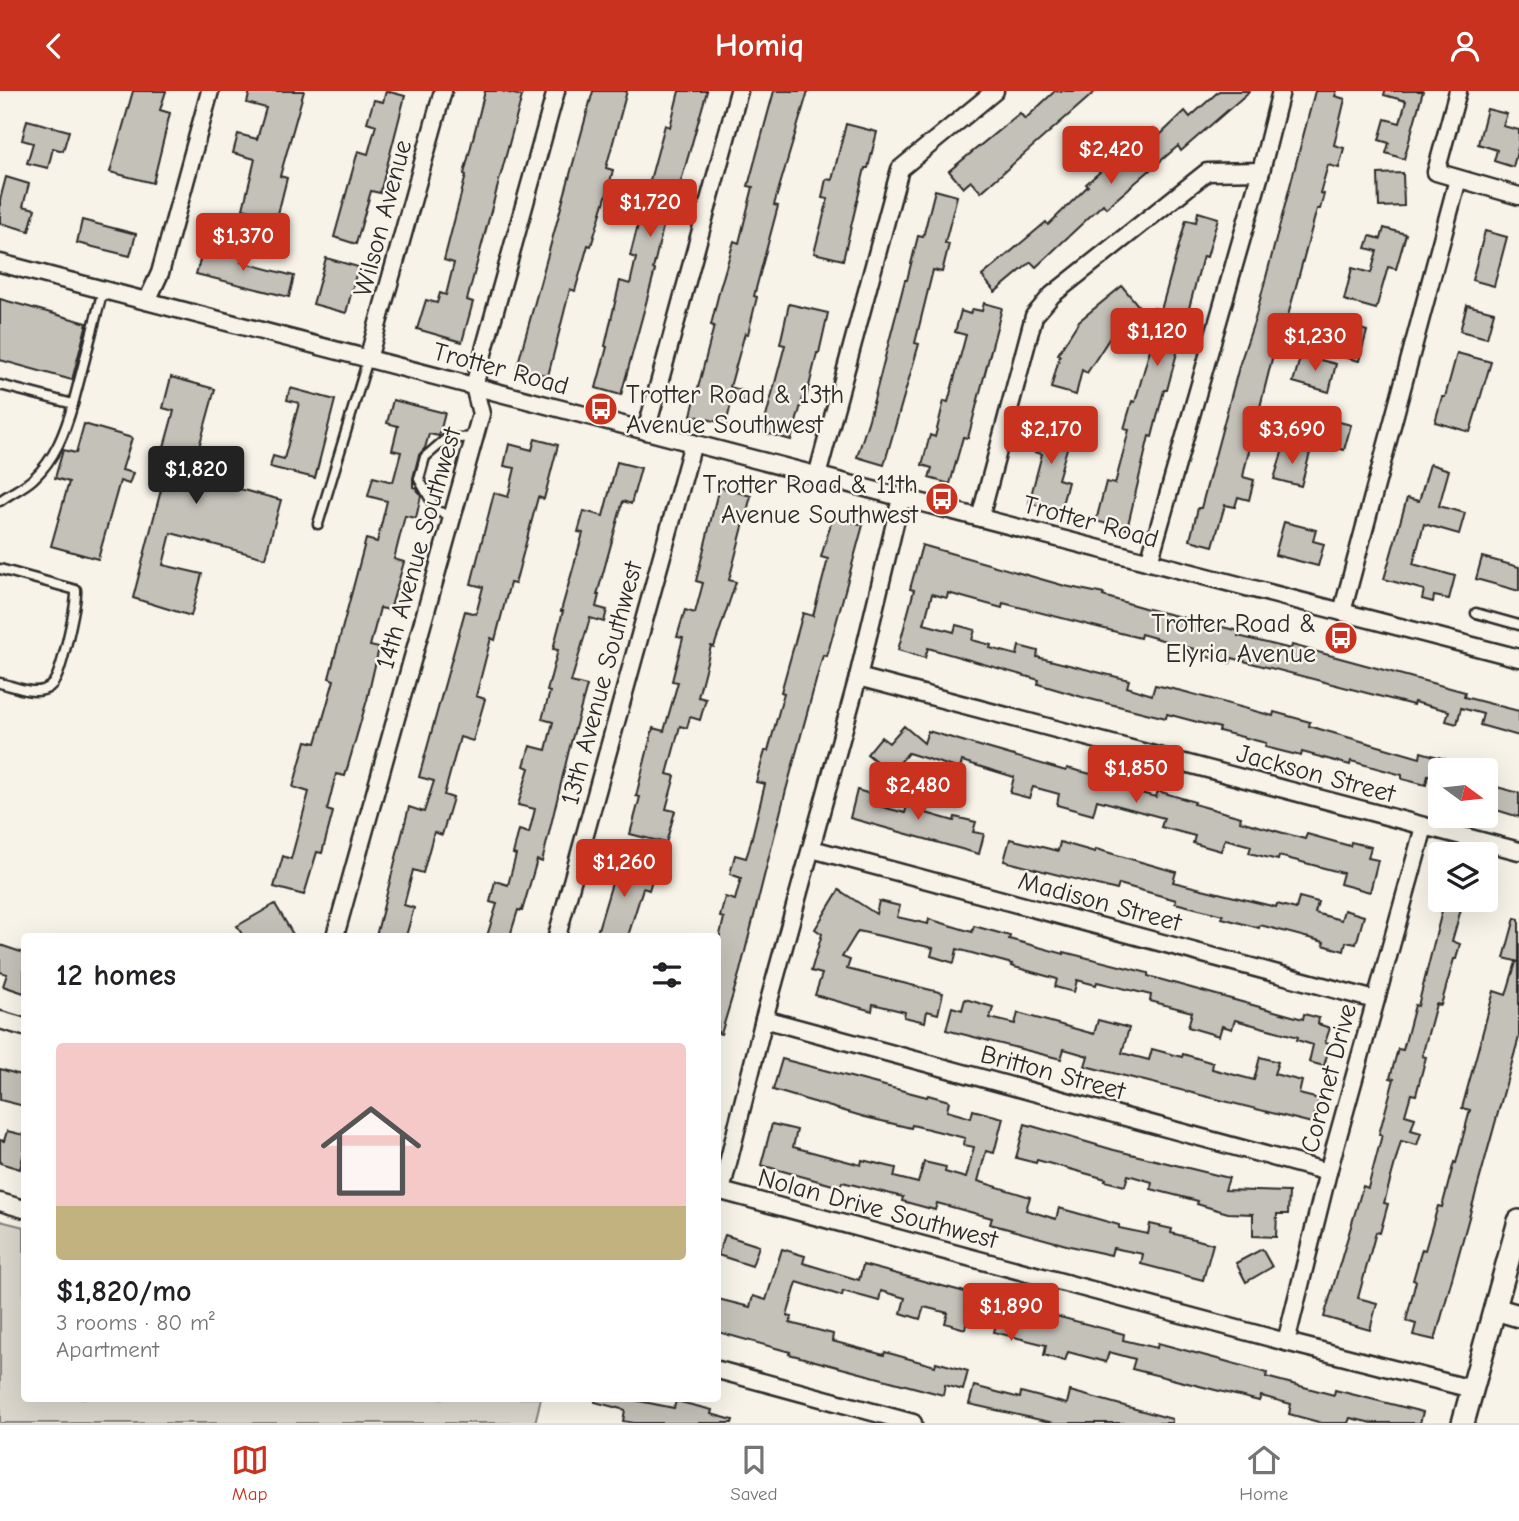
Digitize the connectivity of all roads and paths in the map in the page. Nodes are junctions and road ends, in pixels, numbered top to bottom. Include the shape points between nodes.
1 (210, 91) edge
2 (443, 91) edge
3 (556, 91) edge
4 (739, 91) edge
5 (995, 91) edge
6 (1281, 91) edge
7 (1458, 91) edge
8 (1261, 171) junction
9 (1458, 179) junction
10 (1519, 196) edge
11 (0, 263) edge
12 (103, 290) junction
13 (146, 301) junction
14 (368, 359) junction
15 (0, 385) edge
16 (474, 386) junction
17 (73, 404) junction
18 (646, 431) junction
19 (474, 437) junction
20 (693, 443) junction
21 (817, 476) junction
22 (901, 498) junction
23 (2, 500) edge
24 (452, 516) junction
25 (979, 518) junction
26 (318, 524) dead end
27 (1149, 562) junction
28 (0, 569) edge
29 (1342, 612) junction
30 (1476, 613) dead end
31 (1519, 625) edge
32 (1519, 658) edge
33 (858, 677) junction
34 (0, 683) edge
35 (1424, 827) junction
36 (812, 849) junction
37 (1519, 851) edge
38 (336, 933) edge
39 (558, 933) edge
40 (1374, 1000) junction
41 (764, 1019) junction
42 (0, 1020) edge
43 (21, 1026) edge
44 (1328, 1172) junction
45 (721, 1187) edge
46 (721, 1191) edge
47 (0, 1202) edge
48 (21, 1208) edge
49 (1519, 1221) edge
50 (1494, 1309) junction
51 (1519, 1316) edge
52 (1286, 1342) junction
53 (721, 1371) edge
54 (1472, 1389) junction
55 (913, 1423) edge
56 (1463, 1423) edge

1 - 13 street via 160,273
2 - 14 street, Wilson Avenue
3 - 16 street, 14th Avenue Southwest
4 - 18 street
5 - 21 street via 900,169
6 - 8 street
7 - 9 street via 1436,172
8 - 25 street via 1207,172 1052,295 1034,316
8 - 27 street
9 - 10 street
9 - 29 street
11 - 12 street, Trotter Road
12 - 13 street, Trotter Road
12 - 17 lane
13 - 14 street, Trotter Road
14 - 16 street, Trotter Road
14 - 26 lane
15 - 17 lane
16 - 18 street, Trotter Road
16 - 19 street, 14th Avenue Southwest via 481,414
17 - 23 lane via 52,457 33,479
18 - 20 street, Trotter Road
19 - 24 street, 14th Avenue Southwest
19 - 24 lane via 446,439 425,457 419,479 437,512
20 - 21 street, Trotter Road
20 - 39 street, 13th Avenue Southwest
21 - 22 street, Trotter Road
22 - 25 street, Trotter Road
22 - 33 street, Nolan Drive Southwest
24 - 38 street, 14th Avenue Southwest
25 - 27 street, Trotter Road
27 - 29 street, Trotter Road
28 - 34 lane via 76,590 55,680 35,692
29 - 32 street, Trotter Road
30 - 31 lane
33 - 35 street, Jackson Street
33 - 36 street, Nolan Drive Southwest
35 - 37 street, Jackson Street
35 - 40 street, Coronet Drive
36 - 40 street, Madison Street
36 - 41 street, Nolan Drive Southwest
40 - 44 street, Coronet Drive
41 - 44 street, Britton Street
41 - 45 street, Nolan Drive Southwest
42 - 43 street
44 - 52 street, Coronet Drive
46 - 52 street, Nolan Drive Southwest
47 - 48 street
49 - 50 street
50 - 51 street
50 - 54 street
52 - 54 street, Nolan Drive Southwest
53 - 55 street
54 - 56 street

